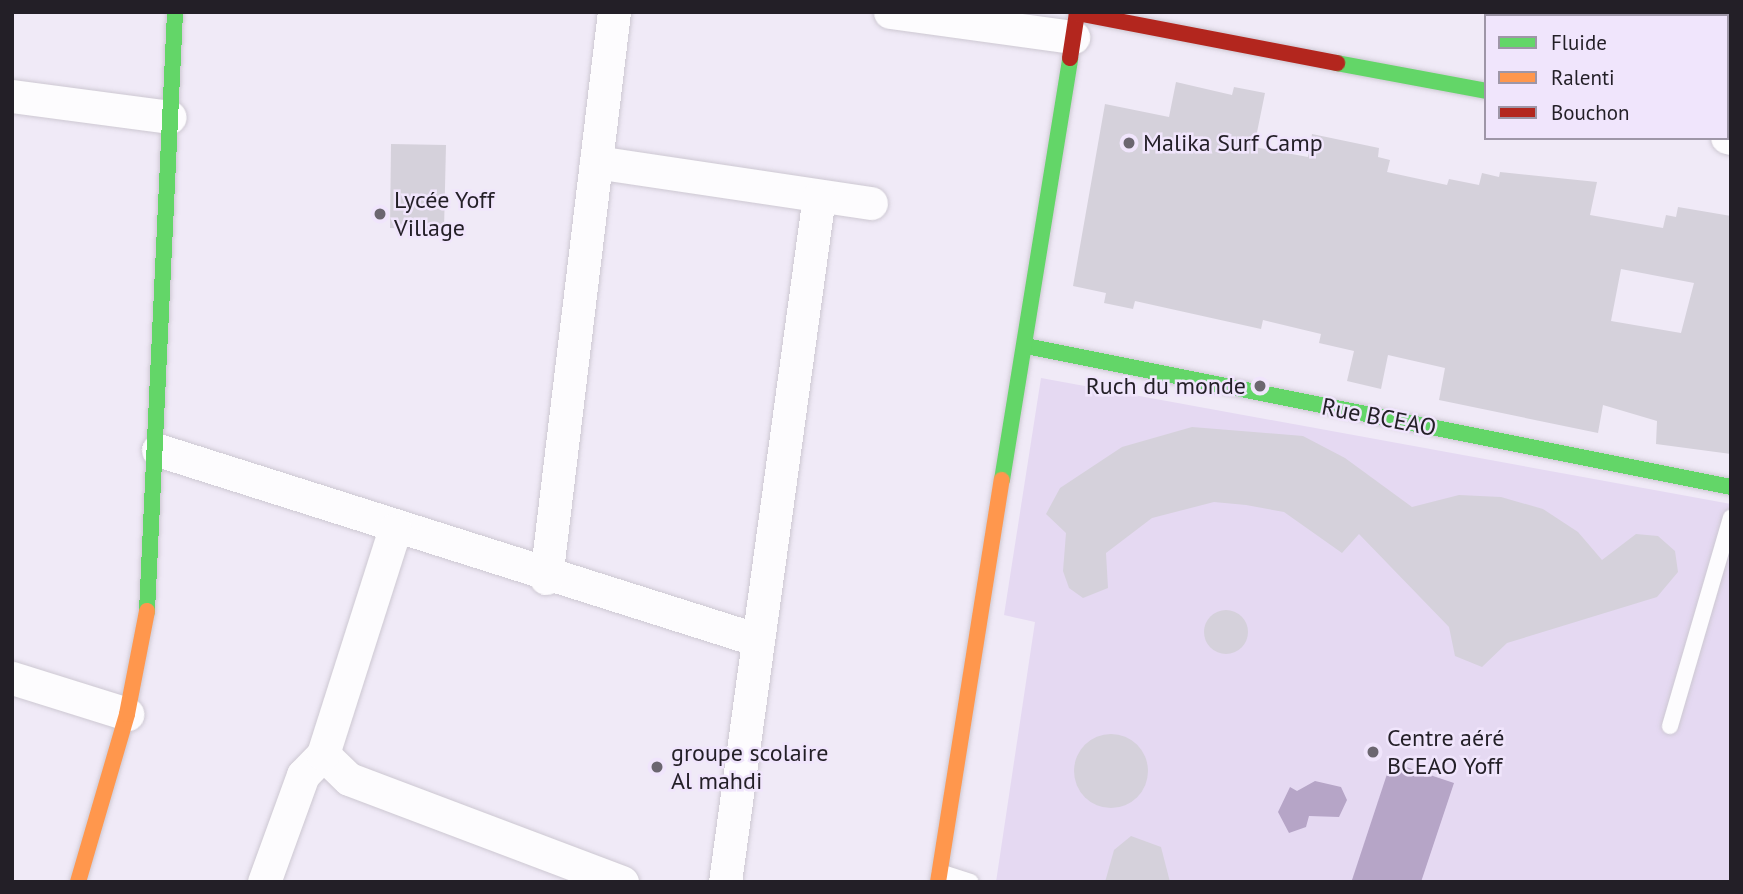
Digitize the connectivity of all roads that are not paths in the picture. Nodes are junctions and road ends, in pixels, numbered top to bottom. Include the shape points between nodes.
1 (175, 12) edge
2 (614, 12) edge
3 (890, 12) edge
4 (1076, 21) edge
5 (1484, 91) edge
6 (12, 96) edge
7 (170, 117) junction
8 (596, 162) junction
9 (819, 196) junction
10 (871, 203) dead end
11 (1027, 346) junction
12 (158, 450) junction
13 (1731, 487) edge
14 (1731, 517) edge
15 (395, 529) junction
16 (546, 578) junction
17 (758, 640) junction
18 (12, 678) edge
19 (127, 714) junction
20 (1670, 726) dead end
21 (323, 754) junction
22 (939, 877) edge
23 (78, 882) edge
24 (264, 882) edge
25 (622, 882) edge
26 (725, 882) edge
27 (970, 882) edge

1 - 7 street
2 - 8 street
3 - 4 street
4 - 5 street
4 - 11 street
6 - 7 street
7 - 12 street
8 - 9 street
8 - 16 street
9 - 10 street
9 - 17 street
11 - 13 street, Rue BCEAO
11 - 22 street
12 - 15 street
12 - 19 street via 153,580
14 - 20 lane
15 - 16 street
15 - 21 street
16 - 17 street
17 - 26 street
18 - 19 street
19 - 23 street
21 - 24 street via 303,775
21 - 25 street via 349,779
22 - 27 lane

